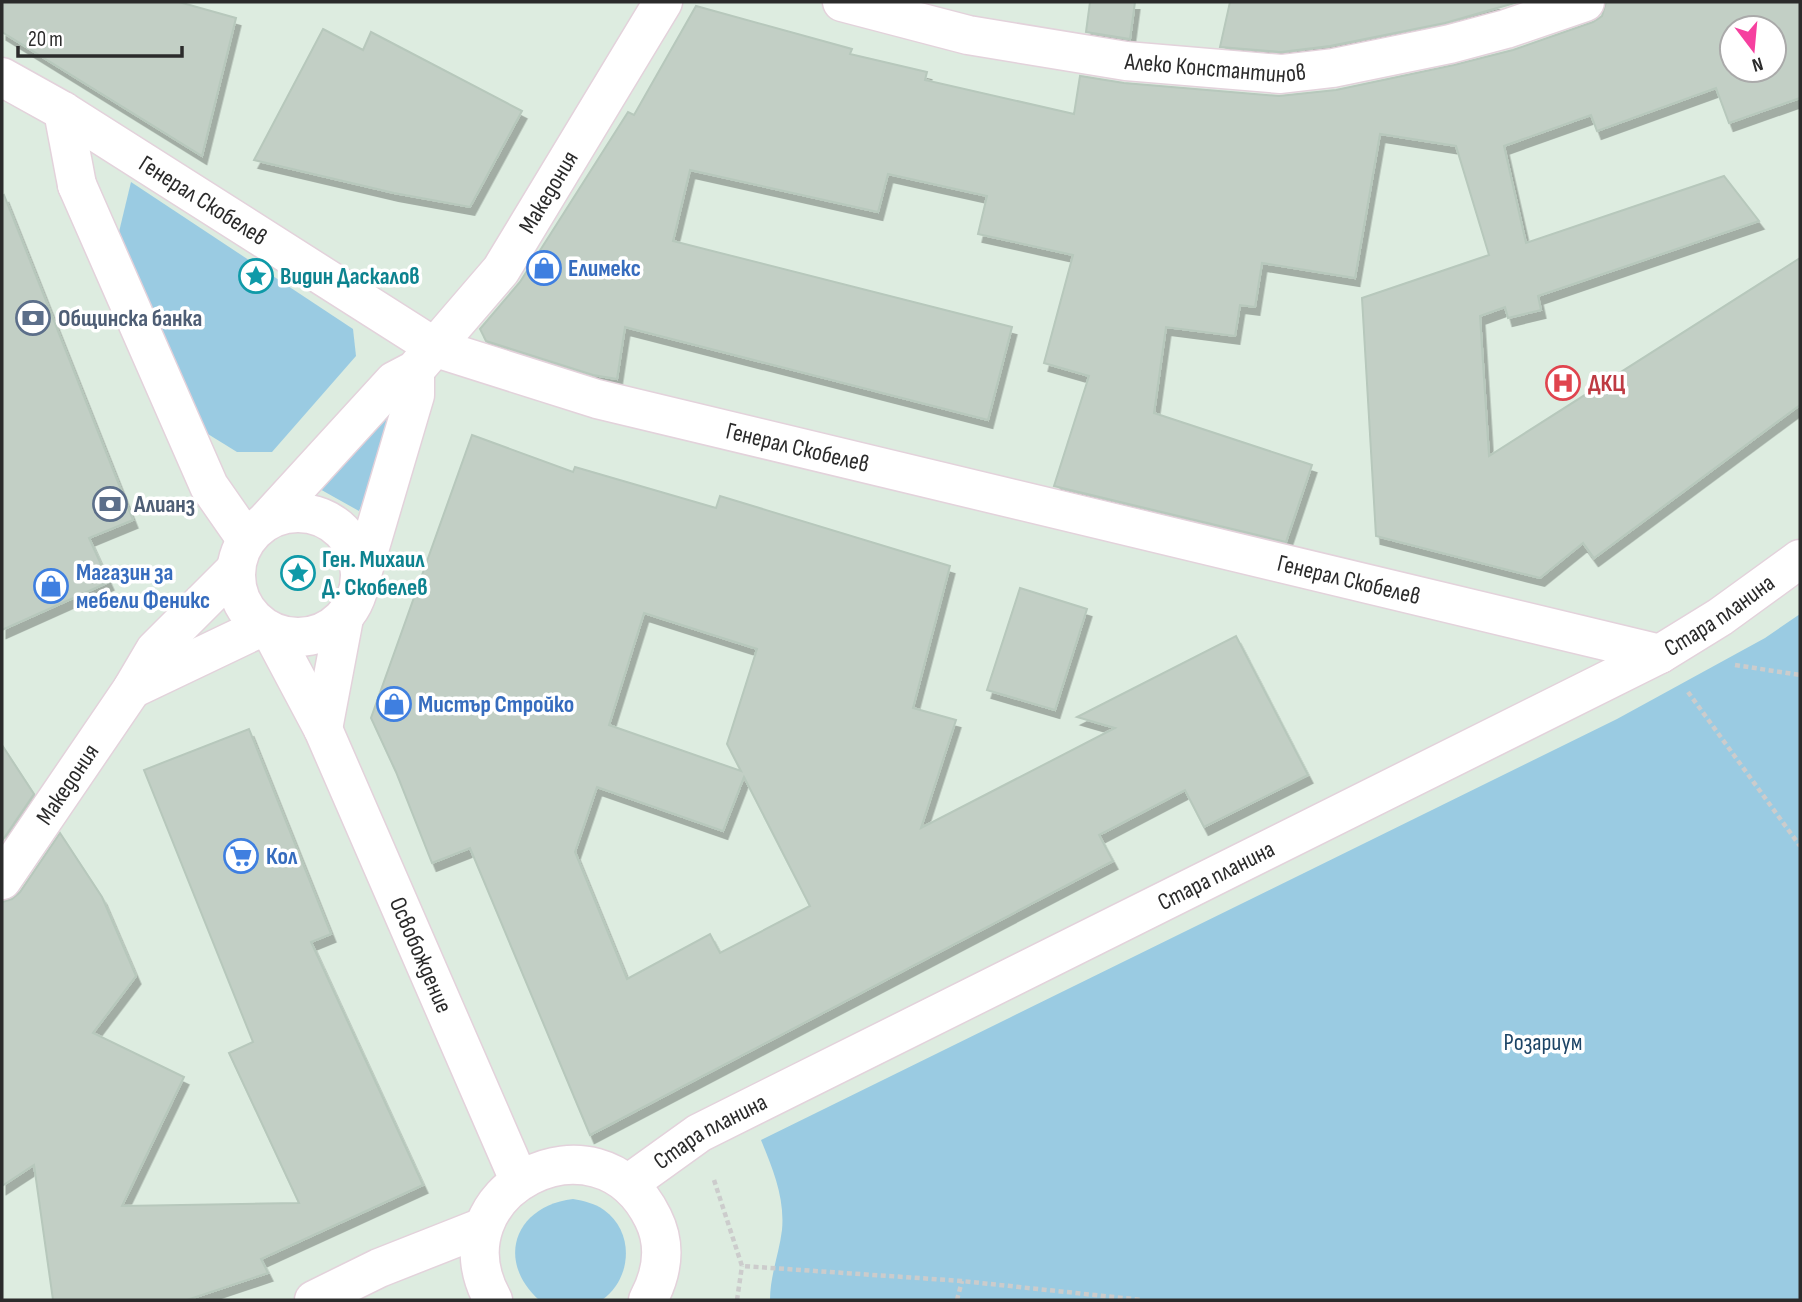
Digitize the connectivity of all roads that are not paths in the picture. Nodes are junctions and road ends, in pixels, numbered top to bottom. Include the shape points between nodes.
1 (663, 2) edge
2 (842, 2) edge
3 (1585, 2) edge
4 (2, 77) edge
5 (63, 111) junction
6 (426, 359) junction
7 (249, 544) junction
8 (1800, 559) edge
9 (360, 582) junction
10 (344, 618) junction
11 (267, 630) junction
12 (1660, 654) junction
13 (132, 689) junction
14 (323, 729) junction
15 (2, 880) edge
16 (519, 1180) junction
17 (628, 1184) junction
18 (483, 1227) junction
19 (314, 1300) edge
20 (493, 1300) edge
21 (648, 1300) edge

1 - 6 street, Македония via 501,270
2 - 3 street, Алеко Константинов via 994,40 1126,61 1281,74 1424,50
4 - 5 street, Генерал Скобелев
5 - 6 street, Генерал Скобелев
5 - 7 street via 77,185 209,485
6 - 7 street, Македония via 394,381
6 - 9 street
6 - 12 street, Генерал Скобелев
7 - 9 street via 284,513 323,517 352,543
7 - 11 street via 236,588 243,605
7 - 13 street, Македония via 155,650
8 - 12 street, Стара планина
9 - 10 street
10 - 11 street via 318,635 287,637
10 - 14 street
11 - 13 street
11 - 14 street, Освобождение
12 - 17 street, Стара планина via 699,1133
13 - 15 street, Македония
14 - 16 street, Освобождение
16 - 17 street via 574,1163 603,1169
16 - 18 street via 498,1200
17 - 21 street via 659,1229 662,1256 657,1284
18 - 19 street via 379,1268
18 - 20 street via 479,1257

